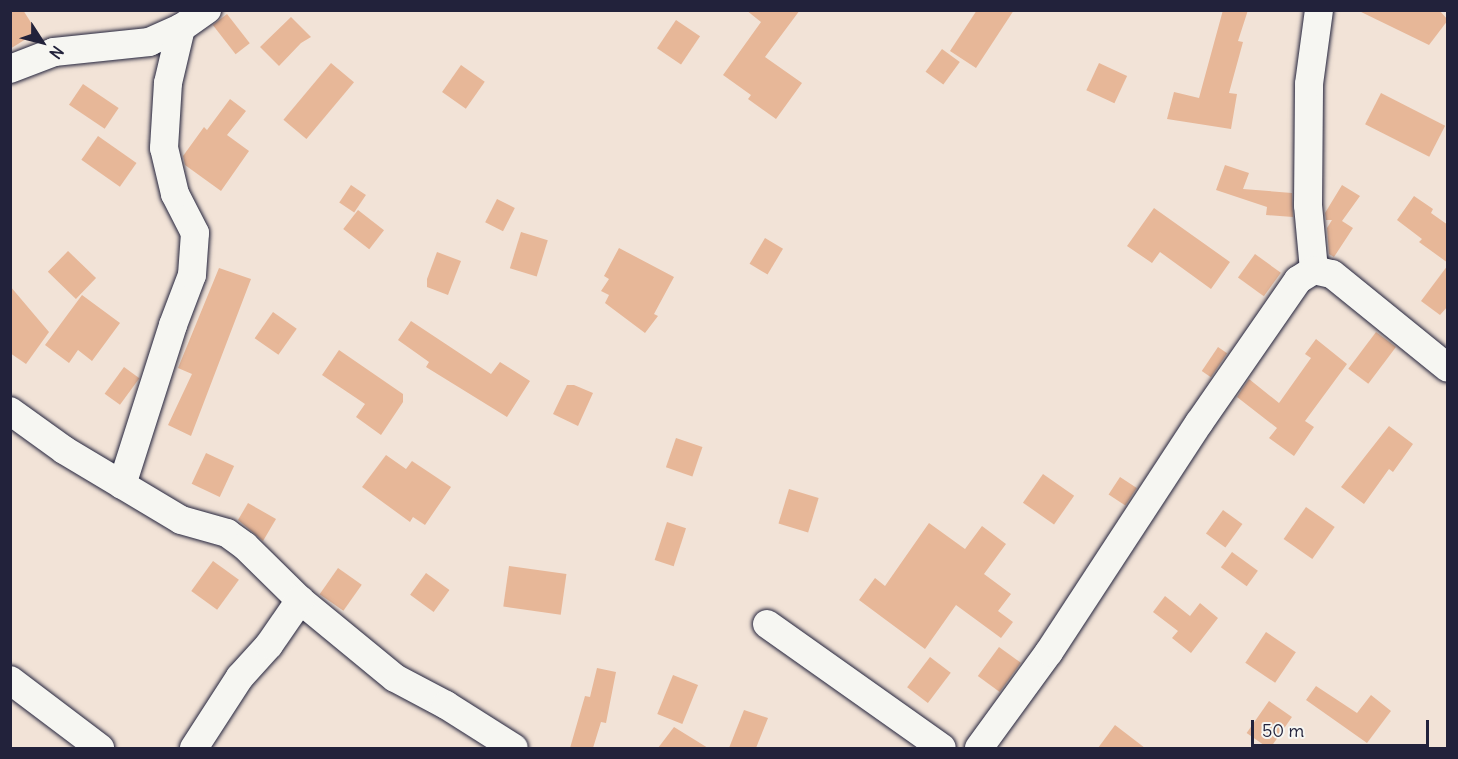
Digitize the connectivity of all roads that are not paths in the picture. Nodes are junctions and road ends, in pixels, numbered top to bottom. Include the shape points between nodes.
1 (207, 10) edge
2 (1319, 10) edge
3 (181, 28) junction
4 (10, 69) edge
5 (1314, 270) junction
6 (1448, 368) edge
7 (10, 411) edge
8 (122, 486) junction
9 (300, 600) junction
10 (767, 624) dead end
11 (10, 680) edge
12 (100, 748) edge
13 (194, 748) edge
14 (514, 748) edge
15 (942, 748) edge
16 (979, 748) edge

1 - 3 street
2 - 5 street via 1309,84 1308,205
3 - 4 street via 149,42 54,52
3 - 8 street via 168,83 164,147 175,194 195,233 192,275
5 - 6 street via 1332,274
5 - 16 street via 1298,280 1049,652
7 - 8 street
8 - 9 street via 181,520 227,533
9 - 13 street via 269,645 240,677
9 - 14 street via 395,678
10 - 15 street
11 - 12 street

